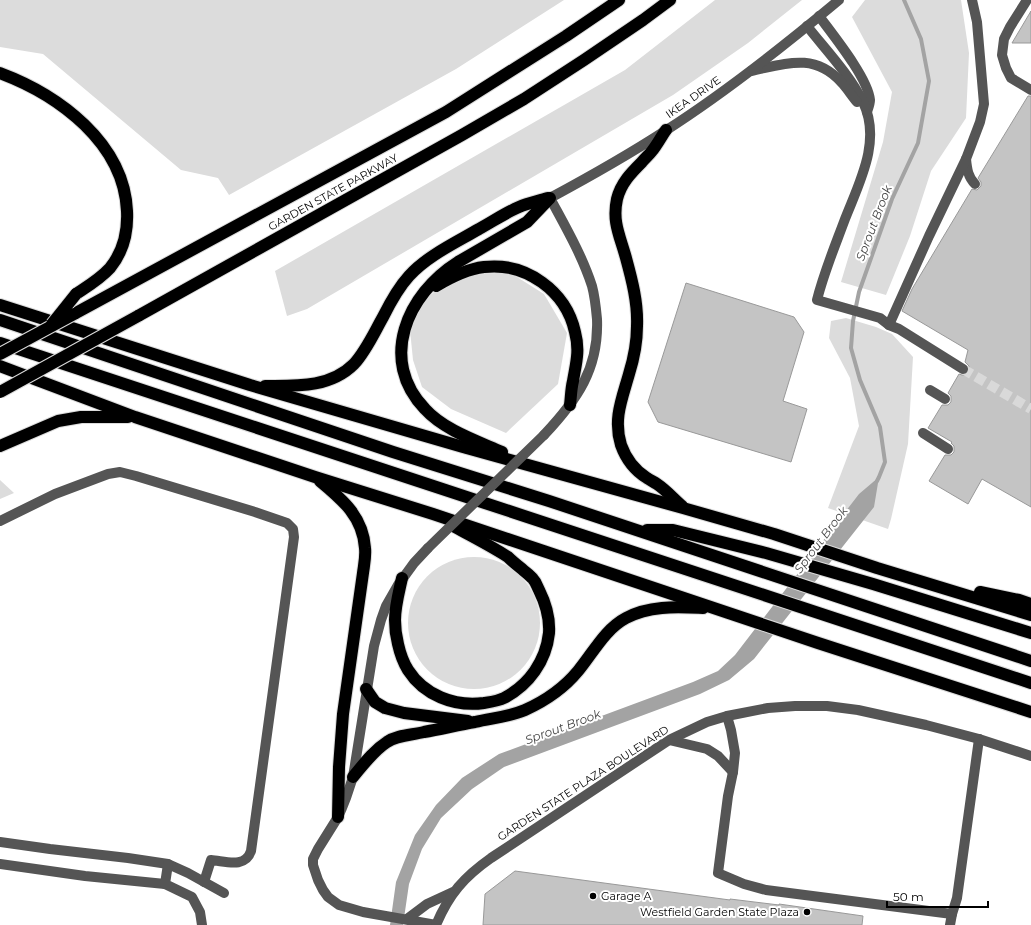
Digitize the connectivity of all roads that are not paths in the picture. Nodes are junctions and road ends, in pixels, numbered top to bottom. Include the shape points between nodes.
1 (619, 0) edge
2 (670, 0) edge
3 (839, 0) edge
4 (972, 0) edge
5 (1027, 0) edge
6 (819, 16) junction
7 (806, 26) junction
8 (749, 71) junction
9 (0, 73) edge
10 (1031, 90) edge
11 (867, 112) junction
12 (666, 130) junction
13 (966, 159) junction
14 (975, 184) dead end
15 (550, 198) junction
16 (421, 294) junction
17 (0, 305) edge
18 (0, 320) edge
19 (889, 324) junction
20 (48, 328) junction
21 (0, 342) edge
22 (0, 354) edge
23 (0, 366) edge
24 (963, 369) tunnel mouth
25 (250, 386) junction
26 (930, 390) dead end
27 (0, 392) edge
28 (945, 399) dead end
29 (570, 405) junction
30 (135, 417) junction
31 (923, 433) dead end
32 (0, 446) edge
33 (948, 449) dead end
34 (540, 469) junction
35 (315, 477) junction
36 (683, 508) junction
37 (433, 514) junction
38 (0, 521) edge
39 (636, 530) junction
40 (402, 578) junction
41 (913, 579) junction
42 (1031, 604) edge
43 (722, 610) junction
44 (1031, 615) edge
45 (1031, 633) edge
46 (1031, 661) edge
47 (1031, 683) edge
48 (366, 689) junction
49 (1031, 712) edge
50 (727, 716) junction
51 (475, 722) junction
52 (979, 739) junction
53 (669, 740) junction
54 (1031, 756) edge
55 (733, 772) junction
56 (353, 777) junction
57 (338, 817) junction
58 (0, 842) edge
59 (0, 864) edge
60 (168, 864) junction
61 (204, 882) junction
62 (165, 884) junction
63 (454, 892) junction
64 (224, 893) dead end
65 (952, 914) junction
66 (400, 921) edge
67 (202, 925) edge
68 (436, 925) edge
69 (950, 925) edge

1 - 20 highway, GARDEN STATE PARKWAY, bridge via 446,112
2 - 27 highway, GARDEN STATE PARKWAY, bridge via 524,99
3 - 6 street, IKEA DRIVE
4 - 13 street via 977,22 984,104
5 - 10 street via 1010,26 1004,39 1002,54 1012,78
6 - 7 street, IKEA DRIVE
6 - 11 street via 840,44 866,87 870,101
7 - 8 street, IKEA DRIVE
7 - 11 street via 847,76
8 - 11 street via 792,62 815,65 837,79
8 - 12 street, IKEA DRIVE
9 - 20 highway, bridge via 57,102 87,127 107,151 125,192 128,219 117,258 110,268 76,294
11 - 19 street via 870,141 867,161 822,279 817,300 880,318
12 - 15 street, IKEA DRIVE
12 - 36 highway via 652,152 623,183 615,210 616,227 634,291 637,325 637,341 619,407 618,426 622,446 632,465
13 - 14 street via 968,174
13 - 19 street
15 - 16 highway via 527,222 447,269
15 - 25 highway via 520,206 442,251 415,270 398,291 360,356 336,377 303,386
15 - 29 street via 584,265 592,287 596,312 597,336 593,359 582,387
16 - 29 highway via 461,272 484,267 497,266 520,271 543,283 567,309 575,332 578,358
16 - 34 highway via 404,330 402,349 406,378 417,400 425,410 448,427
17 - 25 highway
18 - 39 highway via 393,452
19 - 24 street
20 - 22 highway, GARDEN STATE PARKWAY, bridge
21 - 47 highway
23 - 30 highway
25 - 34 highway
26 - 28 street
29 - 40 street, bridge via 558,420 428,548
30 - 32 highway via 81,417 58,421
30 - 35 highway
31 - 33 street
34 - 36 highway
35 - 37 highway
35 - 57 highway via 345,503 357,518 365,550 343,714
36 - 41 highway
37 - 40 highway via 508,558 533,579 545,601 549,620 546,647 538,666 520,687 504,698 491,702 463,703 442,698 428,691 407,668 396,636 395,610
37 - 43 highway
38 - 61 street via 55,494 120,472 255,512 293,529 294,537 251,851 248,858 242,862 210,860
39 - 45 highway via 673,530 766,554
39 - 46 highway
40 - 48 street via 381,620
41 - 42 highway
41 - 44 highway
43 - 49 highway
43 - 51 highway via 670,607 647,610 627,617 607,633 562,688 524,711
48 - 51 highway via 375,702 388,709
48 - 56 street
50 - 52 street, GARDEN STATE PLAZA BOULEVARD via 768,708 827,706 858,710
50 - 53 street, GARDEN STATE PLAZA BOULEVARD
50 - 55 street via 735,753
51 - 56 highway via 388,741
52 - 54 street, GARDEN STATE PLAZA BOULEVARD
52 - 65 street via 957,898
53 - 55 street via 707,749 718,756
53 - 63 street, GARDEN STATE PLAZA BOULEVARD via 491,858
55 - 65 street via 718,873 766,890
56 - 57 street
57 - 66 street via 313,859 314,870 323,890 339,906
58 - 60 street
59 - 62 street
60 - 61 street
60 - 62 street
61 - 64 street
62 - 67 street via 192,897 200,912
63 - 66 street via 427,904
63 - 68 street, GARDEN STATE PLAZA BOULEVARD
65 - 69 street
66 - 68 street

